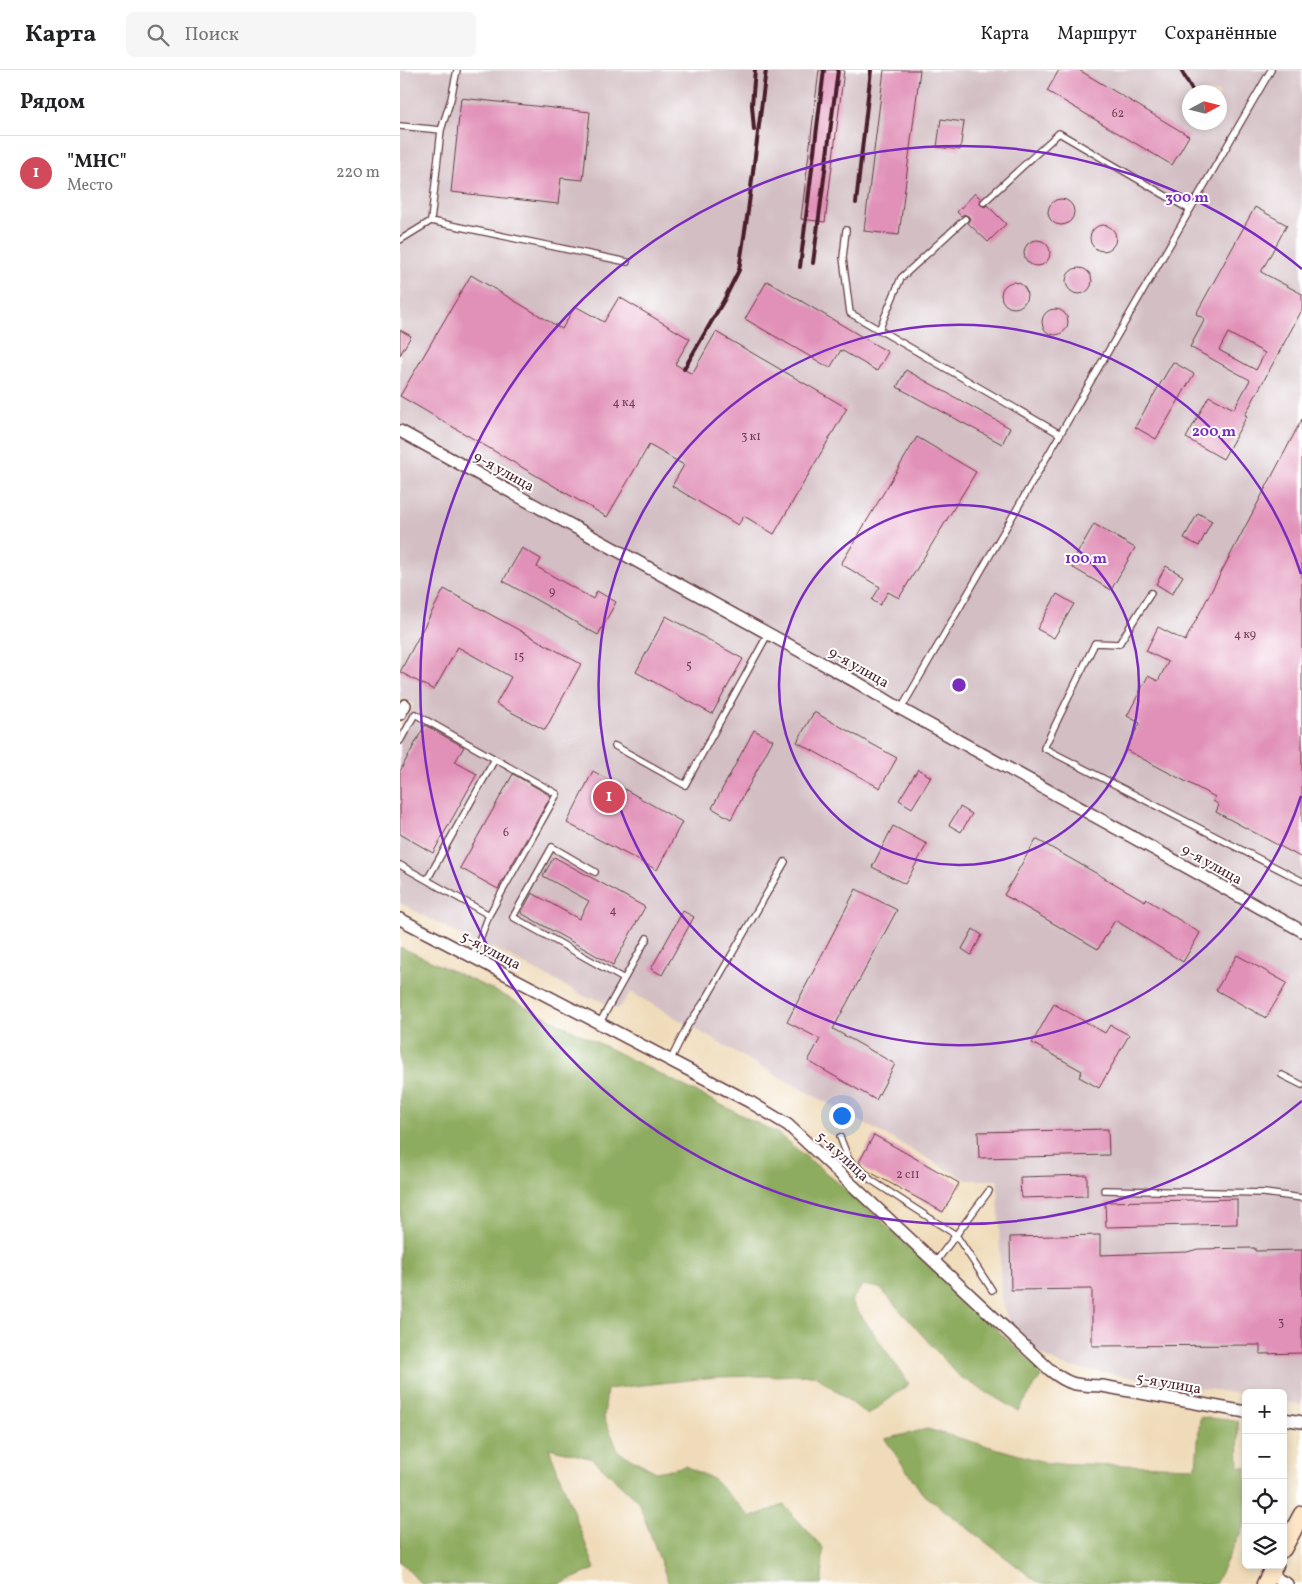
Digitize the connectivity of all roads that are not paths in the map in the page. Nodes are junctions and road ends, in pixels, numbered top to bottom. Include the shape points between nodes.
1 (457, 70) edge
2 (1271, 70) edge
3 (400, 126) edge
4 (441, 130) junction
5 (984, 202) dead end
6 (1190, 210) junction
7 (965, 220) dead end
8 (431, 221) junction
9 (846, 230) dead end
10 (400, 240) edge
11 (627, 262) dead end
12 (879, 330) junction
13 (400, 431) edge
14 (1060, 434) junction
15 (1151, 593) dead end
16 (768, 634) junction
17 (901, 708) junction
18 (400, 740) edge
19 (614, 746) dead end
20 (495, 759) junction
21 (785, 862) dead end
22 (400, 865) edge
23 (596, 872) dead end
24 (427, 880) junction
25 (1302, 881) edge
26 (489, 915) junction
27 (400, 919) edge
28 (1302, 931) edge
29 (647, 938) dead end
30 (472, 957) junction
31 (624, 979) junction
32 (599, 1024) junction
33 (670, 1061) junction
34 (1282, 1075) dead end
35 (1302, 1085) edge
36 (840, 1137) dead end
37 (1104, 1190) dead end
38 (989, 1191) dead end
39 (1302, 1198) edge
40 (956, 1235) junction
41 (935, 1263) junction
42 (992, 1290) dead end
43 (1242, 1411) edge
44 (1287, 1420) edge
45 (1302, 1422) edge
46 (1302, 1514) edge
47 (1287, 1542) edge
48 (1270, 1575) edge
49 (1287, 1584) edge

1 - 4 lane
2 - 6 lane
3 - 4 lane
4 - 8 lane
5 - 6 lane via 1059,133
6 - 14 lane
7 - 12 lane via 901,278
8 - 10 lane
8 - 11 lane
9 - 12 lane via 843,258 850,313
12 - 14 lane
13 - 16 street, 9-я улица
14 - 17 lane
15 - 25 lane via 1119,644 1095,642 1044,748
16 - 17 street, 9-я улица
16 - 19 lane via 685,785
17 - 28 street, 9-я улица
18 - 20 lane via 415,714
20 - 24 lane
20 - 26 lane via 557,794
21 - 33 lane
22 - 24 lane
23 - 31 lane via 552,848 513,918
24 - 26 lane
26 - 30 lane
27 - 30 street, 5-я улица
29 - 31 lane
30 - 32 street, 5-я улица
31 - 32 lane
32 - 33 street, 5-я улица
33 - 41 street, 5-я улица via 788,1125
34 - 35 lane
36 - 40 lane via 849,1160 871,1180
37 - 39 lane via 1264,1193
38 - 40 lane
40 - 41 lane
40 - 42 lane
41 - 43 street, 5-я улица via 1063,1380
44 - 45 street
46 - 47 main road
48 - 49 street

